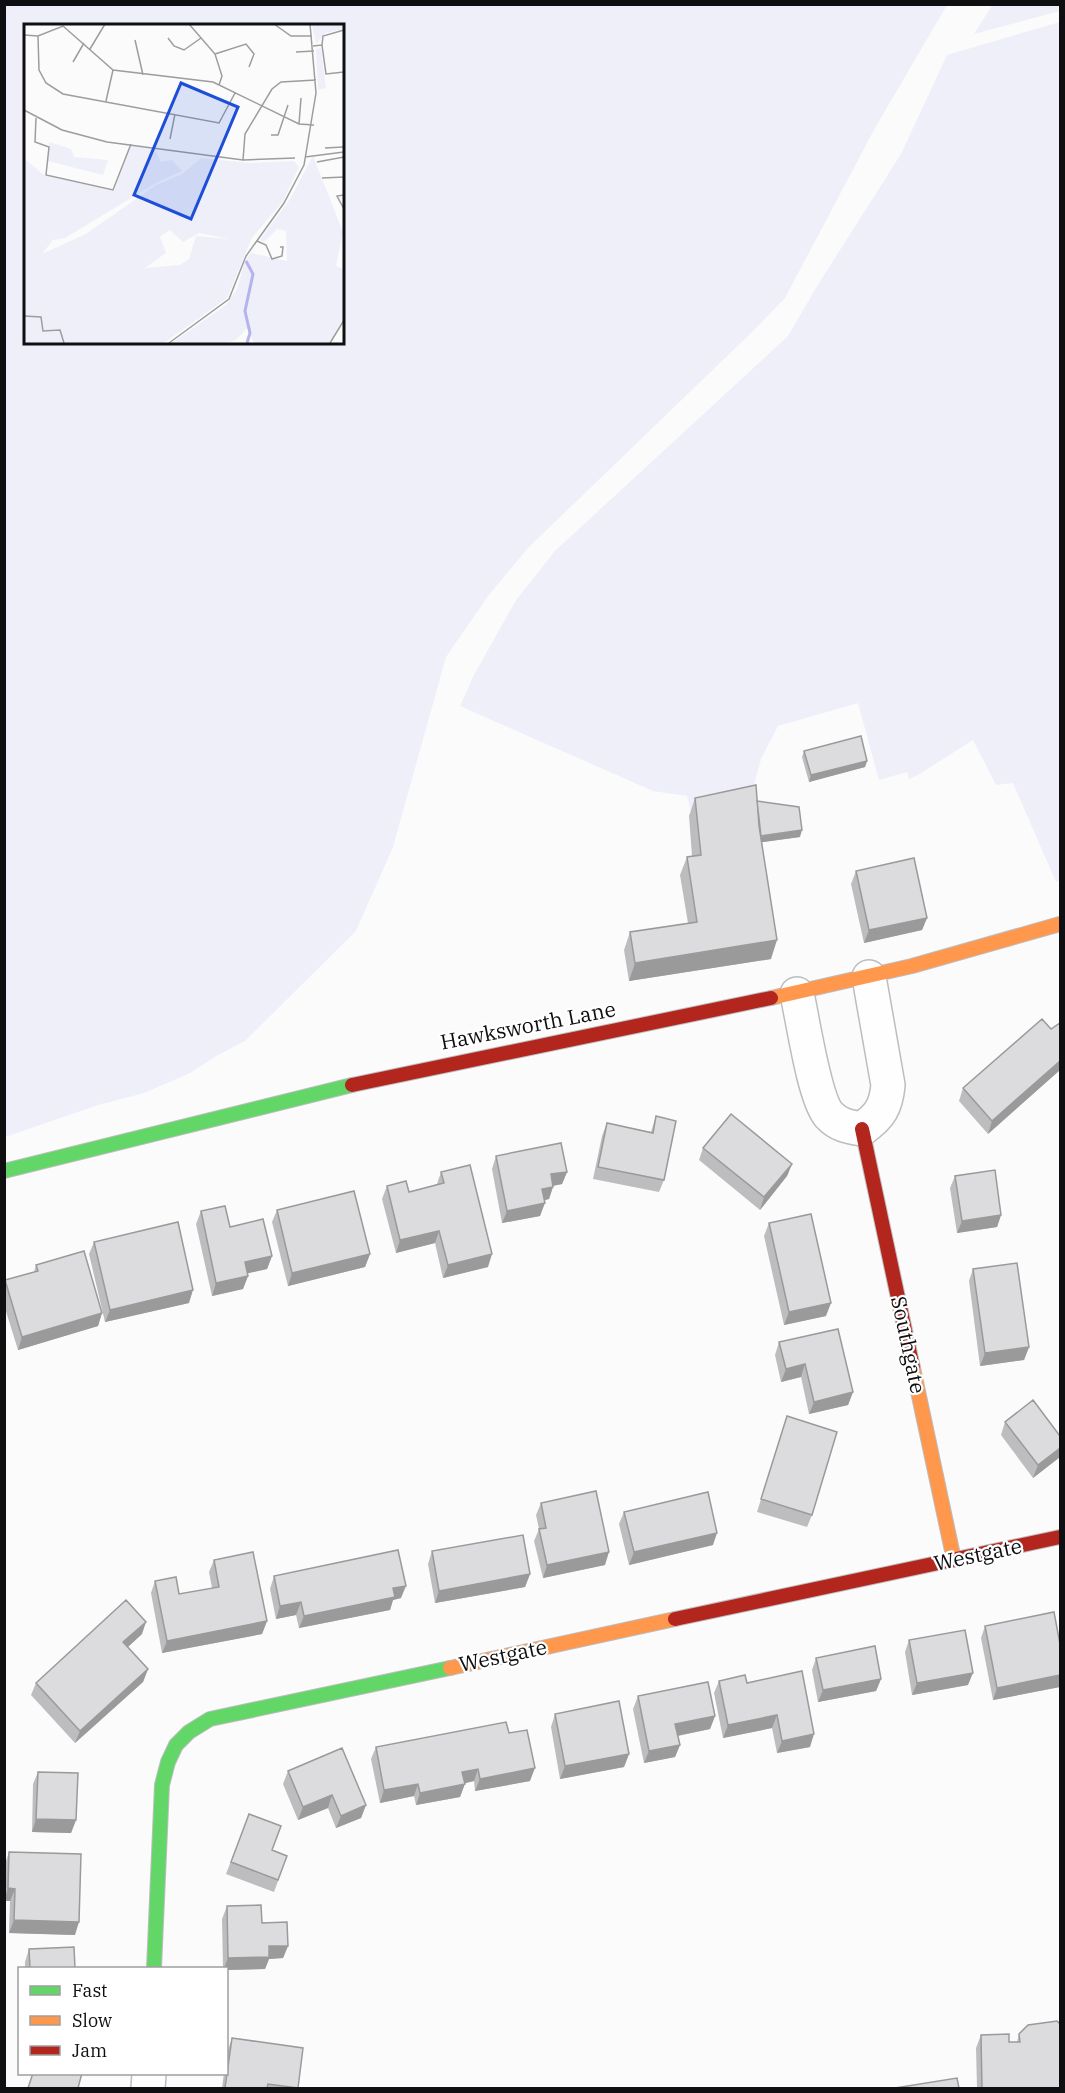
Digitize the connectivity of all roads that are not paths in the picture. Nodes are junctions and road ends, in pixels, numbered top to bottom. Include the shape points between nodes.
1 (1060, 924) edge
2 (869, 977) junction
3 (797, 994) junction
4 (862, 1129) junction
5 (4, 1171) edge
6 (1060, 1538) edge
7 (954, 1560) junction
8 (154, 1967) edge

1 - 2 street, Hawksworth Lane via 992,946
2 - 3 street, Hawksworth Lane
2 - 4 street via 888,1085 886,1102 875,1120
3 - 4 street via 819,1098 828,1115 842,1126
3 - 5 street, Hawksworth Lane via 276,1102
4 - 7 street, Southgate
6 - 7 street, Westgate
7 - 8 street, Westgate via 210,1719 189,1730 166,1764

